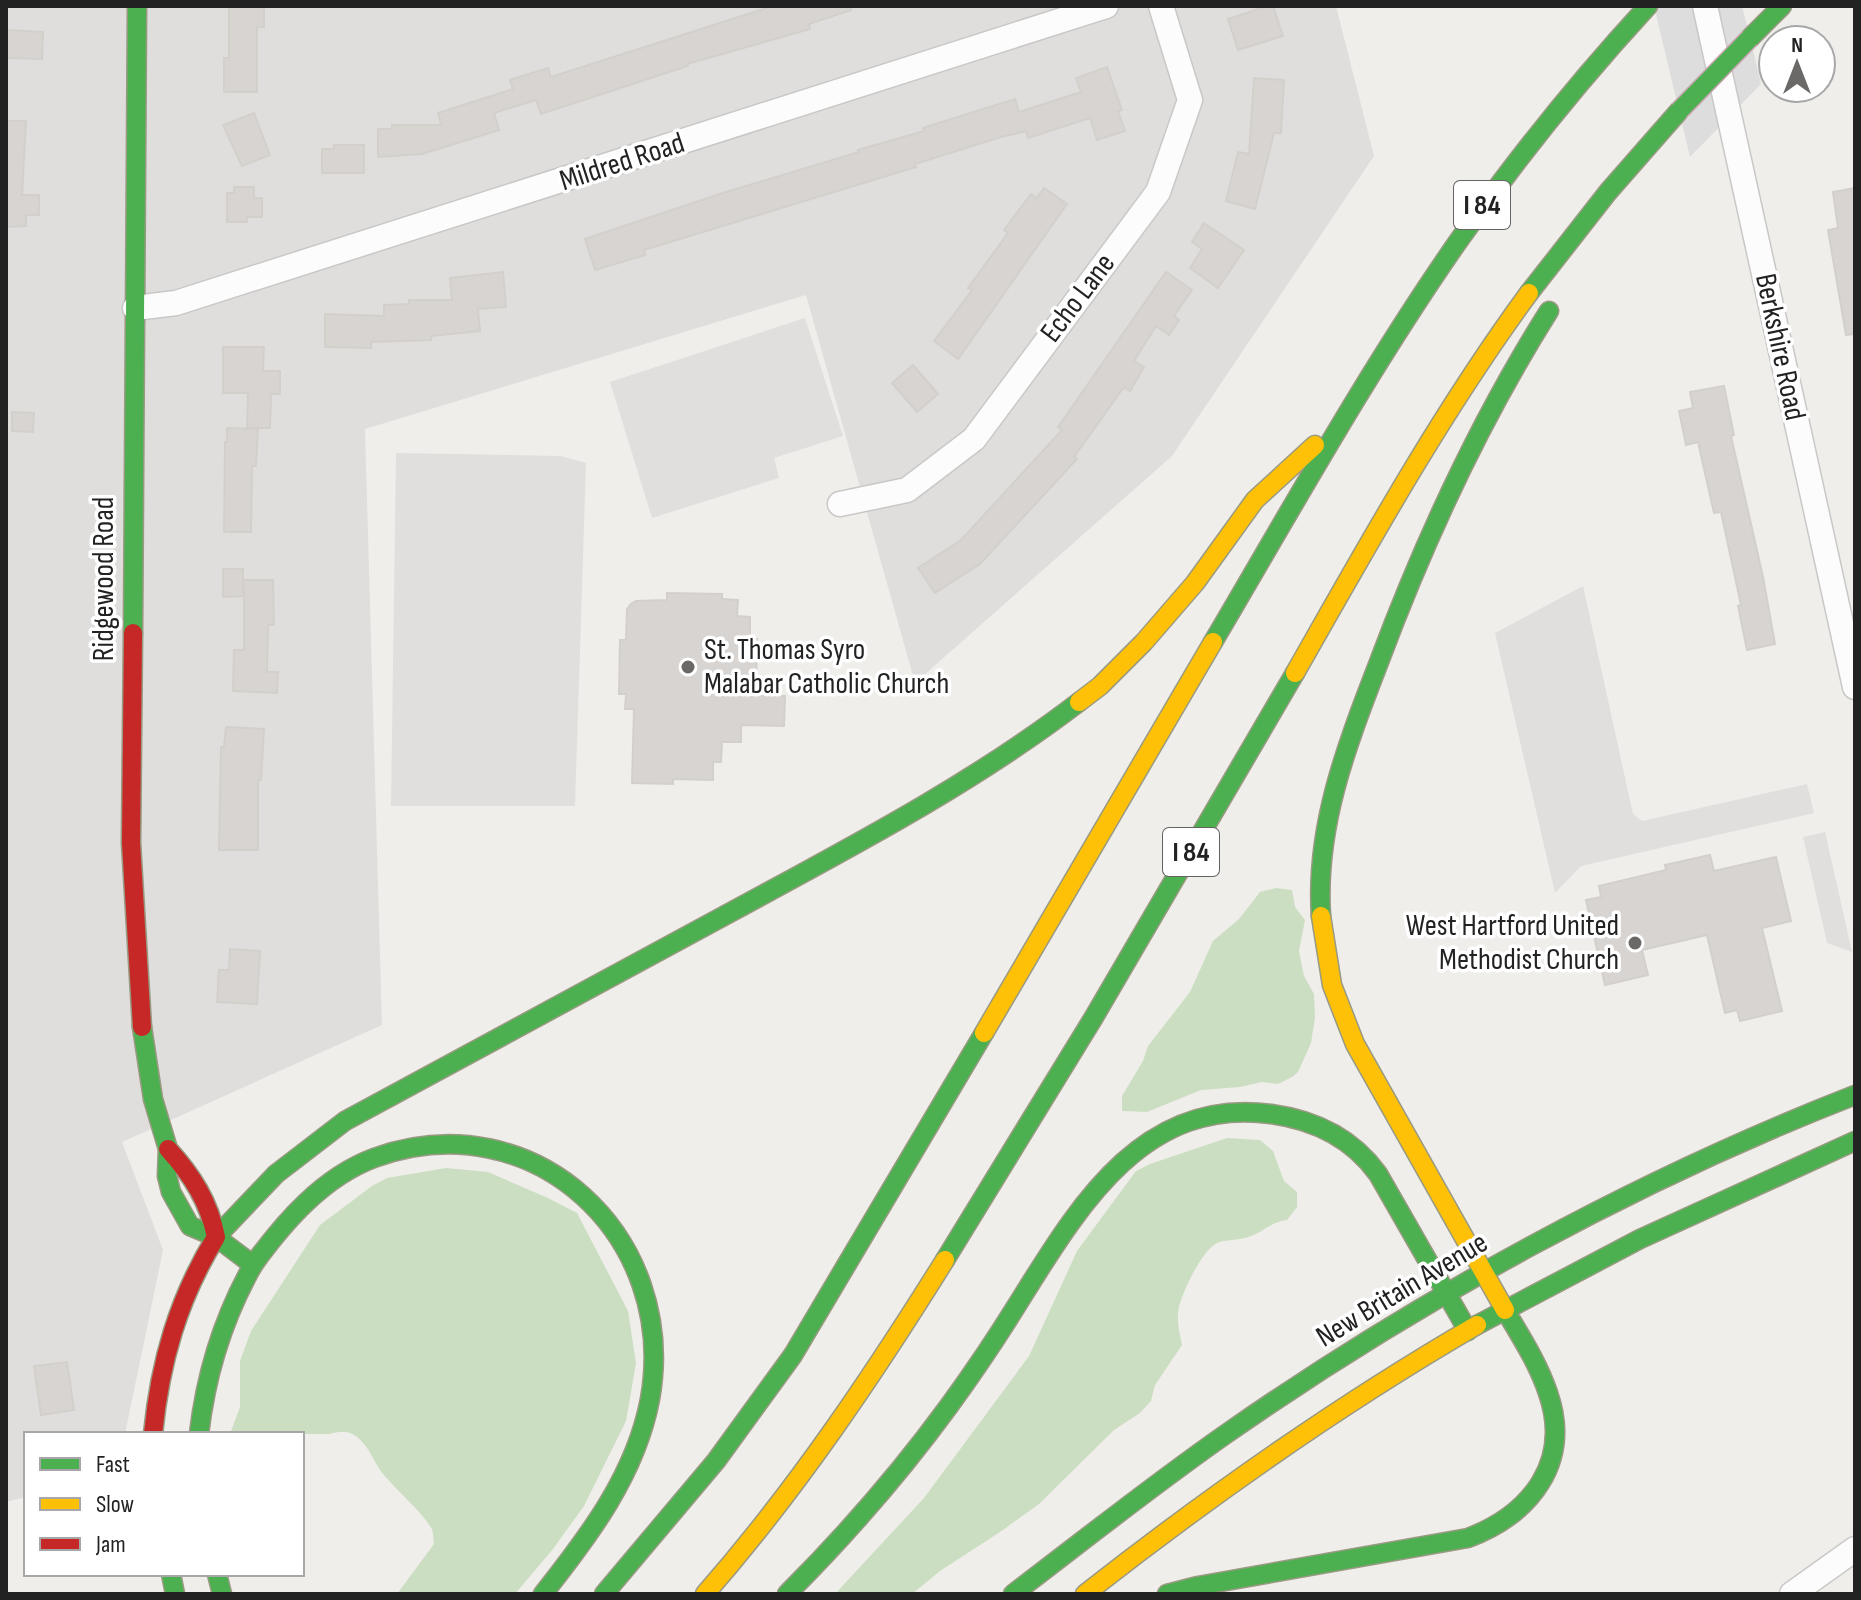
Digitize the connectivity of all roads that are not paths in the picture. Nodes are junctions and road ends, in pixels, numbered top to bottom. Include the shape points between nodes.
1 (137, 6) edge
2 (1106, 6) edge
3 (1161, 6) edge
4 (1648, 6) edge
5 (1705, 6) edge
6 (1782, 6) edge
7 (1646, 148) junction
8 (1613, 216) dead end
9 (1556, 300) dead end
10 (135, 308) junction
11 (1342, 423) junction
12 (840, 504) dead end
13 (1855, 687) edge
14 (1855, 1095) edge
15 (1855, 1141) edge
16 (168, 1149) junction
17 (216, 1237) junction
18 (253, 1265) junction
19 (1484, 1274) junction
20 (1447, 1295) junction
21 (1505, 1310) junction
22 (1468, 1331) junction
23 (153, 1432) edge
24 (199, 1432) edge
25 (1855, 1549) edge
26 (543, 1594) edge
27 (604, 1594) edge
28 (705, 1594) edge
29 (787, 1594) edge
30 (1013, 1594) edge
31 (1085, 1594) edge
32 (1167, 1594) edge
33 (1792, 1594) edge

1 - 10 main road, Ridgewood Road
2 - 10 street, Mildred Road via 176,303
3 - 12 street, Echo Lane via 1190,100 1158,192 974,439 907,490
4 - 11 main road, I 84 via 1577,84 1494,189
5 - 13 street, Berkshire Road
6 - 7 main road, I 84, bridge
7 - 8 main road
7 - 28 main road, I 84 via 1545,270 1469,377 1100,1010 889,1351 796,1483
9 - 19 main road via 1474,438 1428,536 1343,760 1321,862 1322,933 1338,1003 1377,1087
10 - 16 main road, Ridgewood Road via 132,902 141,1032
11 - 17 main road via 1255,500 1195,583 1136,650 1100,686 1041,731 818,865 345,1121 279,1170
11 - 27 main road, I 84 via 817,1318 720,1458
14 - 19 main road, New Britain Avenue via 1640,1190
15 - 21 main road via 1674,1221
16 - 17 main road, Ridgewood Road via 191,1173
16 - 17 main road, Ridgewood Road via 168,1184 186,1221
17 - 18 main road, Ridgewood Road
17 - 23 main road via 172,1325
18 - 24 main road via 223,1324
18 - 26 main road via 295,1214 336,1178 375,1158 417,1146 461,1143 520,1156 562,1176 595,1203 622,1240 645,1294 654,1345 653,1383 622,1480
19 - 20 main road, New Britain Avenue
19 - 21 main road
20 - 22 main road
20 - 29 main road via 1377,1173 1341,1137 1315,1124 1258,1113 1216,1113 1175,1126 1138,1148 1091,1195 915,1451
20 - 30 main road, New Britain Avenue via 1225,1435
21 - 22 main road
21 - 32 main road via 1545,1383 1554,1420 1547,1470 1516,1515 1468,1538
22 - 31 main road via 1300,1435
25 - 33 street

